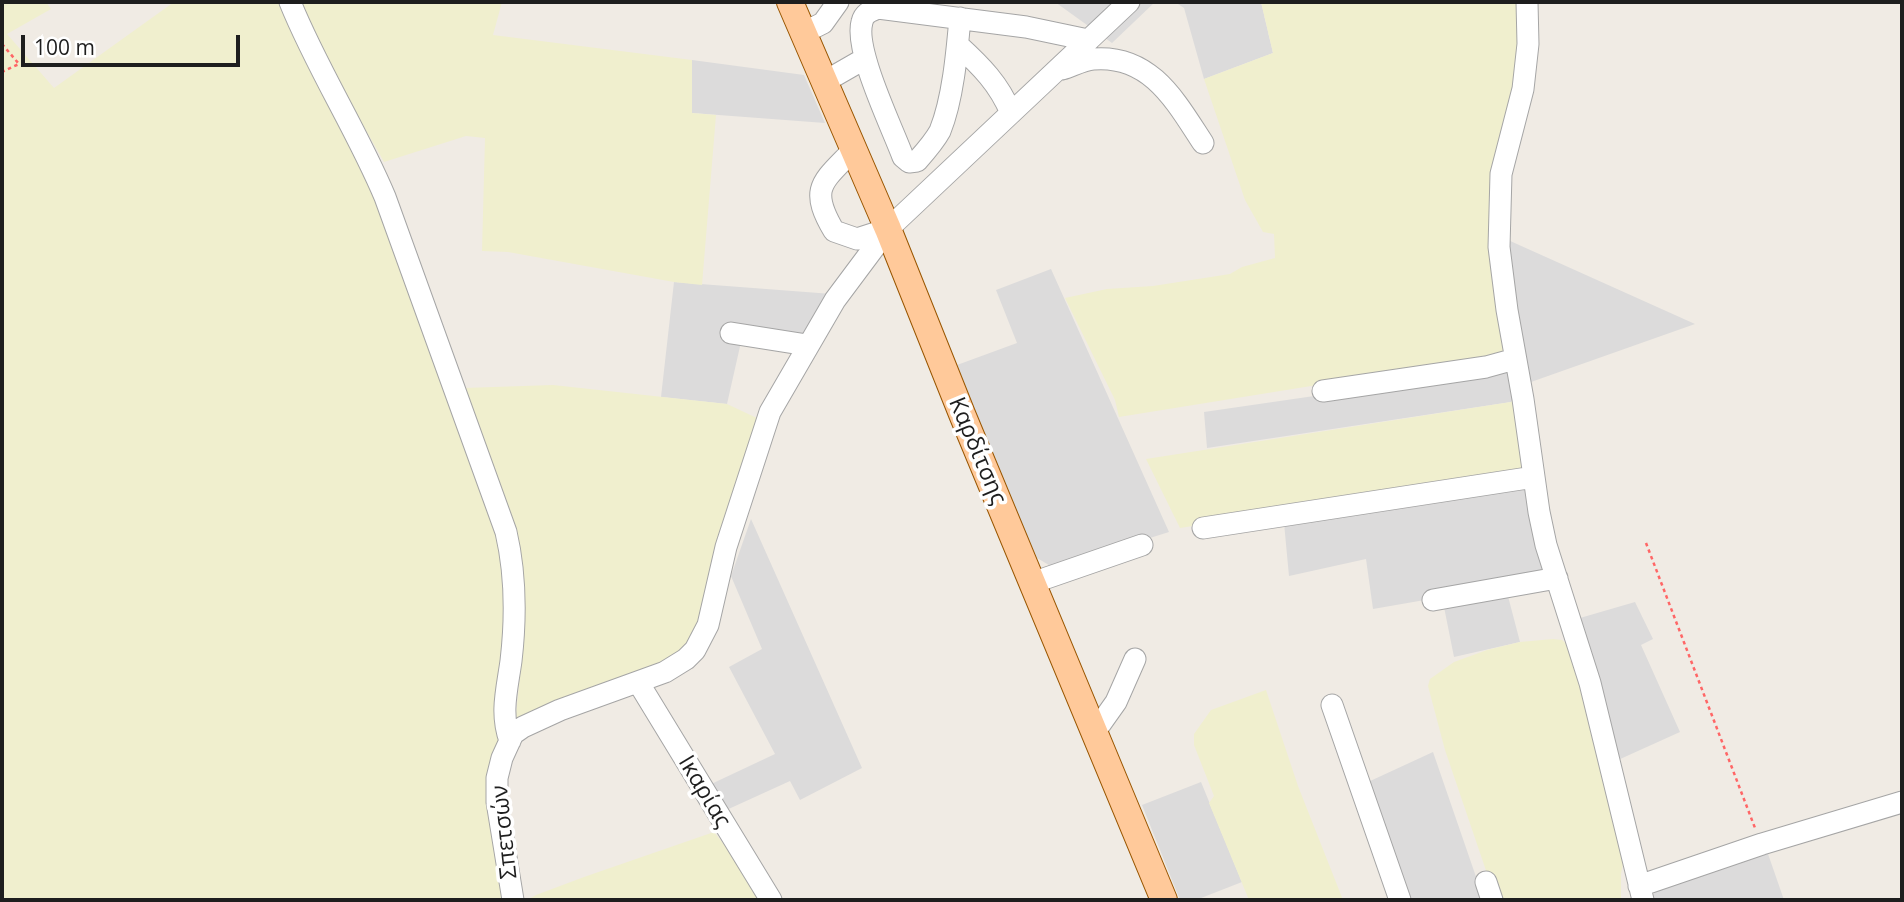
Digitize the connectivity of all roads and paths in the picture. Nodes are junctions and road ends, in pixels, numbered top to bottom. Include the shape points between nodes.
1 (290, 2) edge
2 (790, 2) edge
3 (838, 2) edge
4 (1129, 2) edge
5 (1527, 2) edge
6 (960, 18) junction
7 (803, 33) junction
8 (1088, 40) junction
9 (2, 44) edge
10 (958, 45) junction
11 (864, 59) junction
12 (2, 72) edge
13 (1054, 72) junction
14 (824, 82) junction
15 (1011, 113) junction
16 (1203, 143) dead end
17 (854, 149) junction
18 (888, 229) junction
19 (732, 333) dead end
20 (807, 345) junction
21 (1515, 359) junction
22 (1323, 391) dead end
23 (1534, 477) junction
24 (1203, 528) dead end
25 (1646, 543) dead end
26 (1142, 545) dead end
27 (1557, 578) junction
28 (1032, 583) junction
29 (1433, 600) dead end
30 (1135, 659) dead end
31 (638, 682) junction
32 (1332, 705) dead end
33 (1094, 733) junction
34 (510, 741) junction
35 (1902, 802) edge
36 (1762, 844) junction
37 (1641, 893) edge
38 (513, 900) edge
39 (771, 900) edge
40 (1164, 900) edge
41 (1401, 900) edge

1 - 34 street via 385,197 506,532 515,601 503,711
2 - 7 main road, Καρδίτσης
3 - 7 street via 823,23
4 - 8 street
5 - 21 street via 1526,65 1501,174 1499,218
6 - 8 street
6 - 10 street
6 - 11 street via 878,8 867,13 862,23
7 - 14 main road, Καρδίτσης
8 - 13 street
9 - 12 path via 19,64
10 - 11 street via 939,132 917,162 903,157
10 - 15 street via 987,71
11 - 14 street
13 - 15 street
13 - 16 street via 1091,60 1127,63 1153,76 1171,93
14 - 17 main road, Καρδίτσης
15 - 18 street
17 - 18 main road, Καρδίτσης
17 - 18 street via 828,176 820,191 821,209 834,231 857,239
18 - 20 street
18 - 28 main road, Καρδίτσης
19 - 20 street
20 - 31 street via 770,412 702,638 686,659
21 - 22 street
21 - 23 street
23 - 24 street
23 - 27 street
25 - 36 path
26 - 28 street
27 - 29 street
27 - 37 street via 1590,682
28 - 33 main road, Καρδίτσης
30 - 33 street via 1116,702
31 - 34 street via 539,719 513,734
31 - 39 street, Ικαρίας
32 - 41 street
33 - 40 main road, Καρδίτσης
34 - 38 street, Σπετσών via 498,778 498,802
35 - 36 street
36 - 37 street

